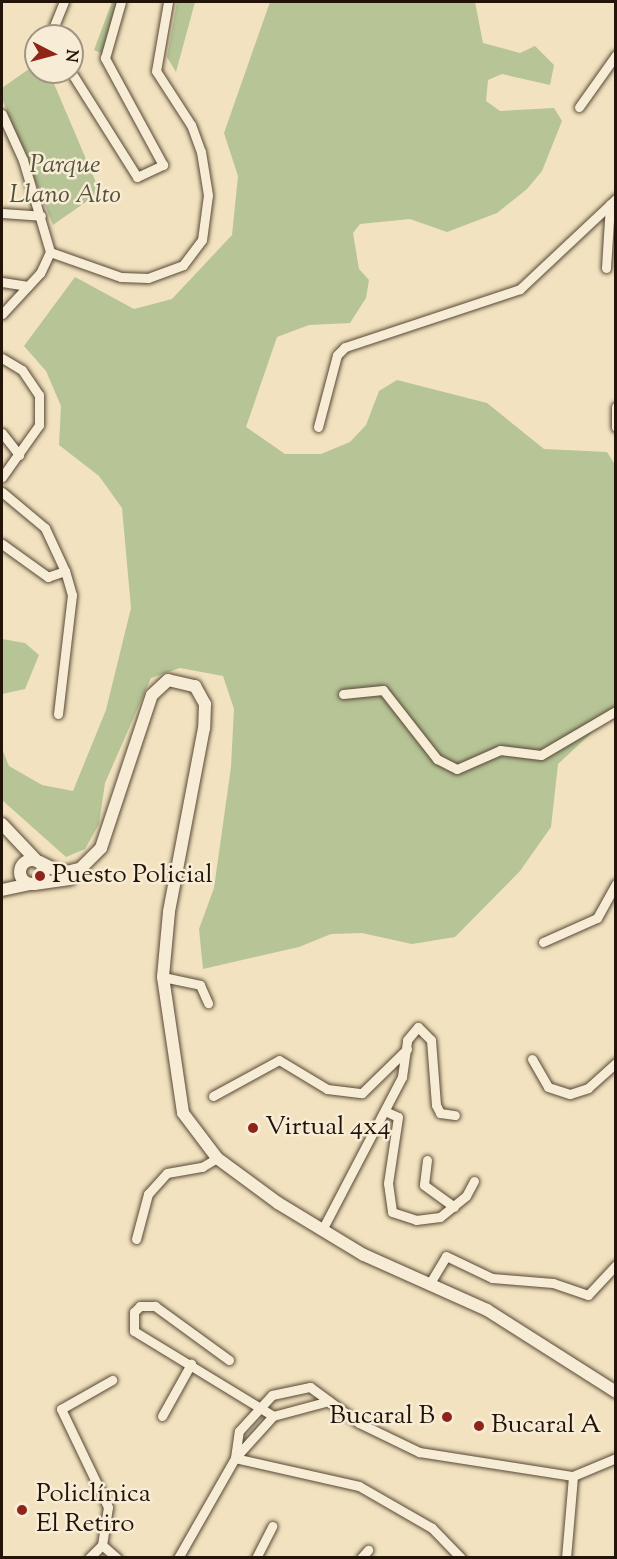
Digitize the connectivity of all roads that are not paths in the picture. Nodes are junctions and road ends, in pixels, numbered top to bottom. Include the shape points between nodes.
1 (64, 2) edge
2 (121, 2) edge
3 (168, 2) edge
4 (55, 24) edge
5 (615, 55) edge
6 (79, 84) edge
7 (579, 107) dead end
8 (2, 114) edge
9 (613, 201) edge
10 (2, 213) edge
11 (41, 216) junction
12 (50, 252) junction
13 (606, 268) dead end
14 (2, 282) edge
15 (28, 286) junction
16 (2, 315) edge
17 (2, 358) edge
18 (615, 407) edge
19 (318, 427) dead end
20 (615, 427) edge
21 (2, 433) edge
22 (19, 454) junction
23 (2, 477) edge
24 (2, 492) edge
25 (2, 543) edge
26 (65, 571) junction
27 (343, 694) dead end
28 (615, 711) edge
29 (58, 714) dead end
30 (2, 824) edge
31 (21, 842) junction
32 (38, 861) junction
33 (21, 868) junction
34 (84, 868) junction
35 (2, 884) edge
36 (32, 884) junction
37 (615, 884) edge
38 (2, 890) edge
39 (543, 942) dead end
40 (163, 977) junction
41 (208, 1003) dead end
42 (407, 1049) junction
43 (532, 1059) dead end
44 (615, 1062) edge
45 (213, 1096) dead end
46 (385, 1111) junction
47 (455, 1115) dead end
48 (217, 1158) junction
49 (427, 1160) dead end
50 (474, 1181) dead end
51 (454, 1207) junction
52 (322, 1230) junction
53 (136, 1239) dead end
54 (615, 1265) edge
55 (430, 1283) junction
56 (229, 1360) dead end
57 (191, 1364) junction
58 (112, 1380) dead end
59 (615, 1392) edge
60 (329, 1401) junction
61 (258, 1405) junction
62 (162, 1416) dead end
63 (273, 1416) junction
64 (235, 1458) junction
65 (615, 1458) edge
66 (573, 1476) junction
67 (272, 1526) dead end
68 (102, 1545) junction
69 (89, 1557) edge
70 (117, 1557) edge
71 (178, 1557) edge
72 (256, 1557) edge
73 (461, 1557) edge
74 (566, 1557) edge

1 - 4 street
2 - 6 street via 105,58 163,157 163,165 137,177
3 - 12 street via 156,71 191,124 206,171 202,240 183,265 148,278 121,277
5 - 7 street
8 - 11 street
9 - 13 street
9 - 19 street via 520,289 345,347 338,355
10 - 11 street
11 - 12 street
12 - 15 street
14 - 15 street
15 - 16 street
17 - 22 street via 22,370 39,395 39,425
18 - 20 street
21 - 22 street
22 - 23 street
24 - 26 street via 45,528
25 - 26 street via 48,577
26 - 29 street via 72,596
27 - 28 street via 383,690 437,759 457,769 500,750 541,755
30 - 31 street
31 - 32 street
31 - 33 street
32 - 33 street
32 - 34 street via 62,873
32 - 36 street via 44,875
33 - 35 street
33 - 36 street
34 - 36 street via 64,882
34 - 40 street via 101,848 114,820 152,695 168,680 195,686 206,704 204,728 170,912
36 - 38 street
37 - 39 street via 597,918
40 - 41 street via 200,985
40 - 48 street via 183,1113
42 - 45 street via 362,1093 327,1089 284,1060
42 - 46 street via 402,1077
42 - 47 street via 411,1031 427,1029 436,1105 440,1113
43 - 44 street via 548,1087 570,1094 588,1088
46 - 51 street via 398,1117 388,1183 392,1212 429,1221
46 - 52 street
48 - 52 street
48 - 53 street via 202,1167 166,1173 148,1194
49 - 51 street via 424,1185
50 - 51 street
52 - 55 street
54 - 55 street via 588,1295 553,1283 492,1278 446,1256
55 - 59 street via 487,1310
56 - 57 street via 184,1331 165,1311 140,1306 131,1328
57 - 61 street
57 - 62 street
58 - 68 street via 61,1409 108,1507
60 - 61 street via 321,1391 296,1386
60 - 63 street
60 - 66 street via 359,1423 419,1452
61 - 63 street
61 - 64 street via 239,1431
63 - 64 street
64 - 71 street
64 - 73 street via 360,1486 432,1528
65 - 66 street
66 - 74 street
67 - 72 street
68 - 69 street
68 - 70 street

